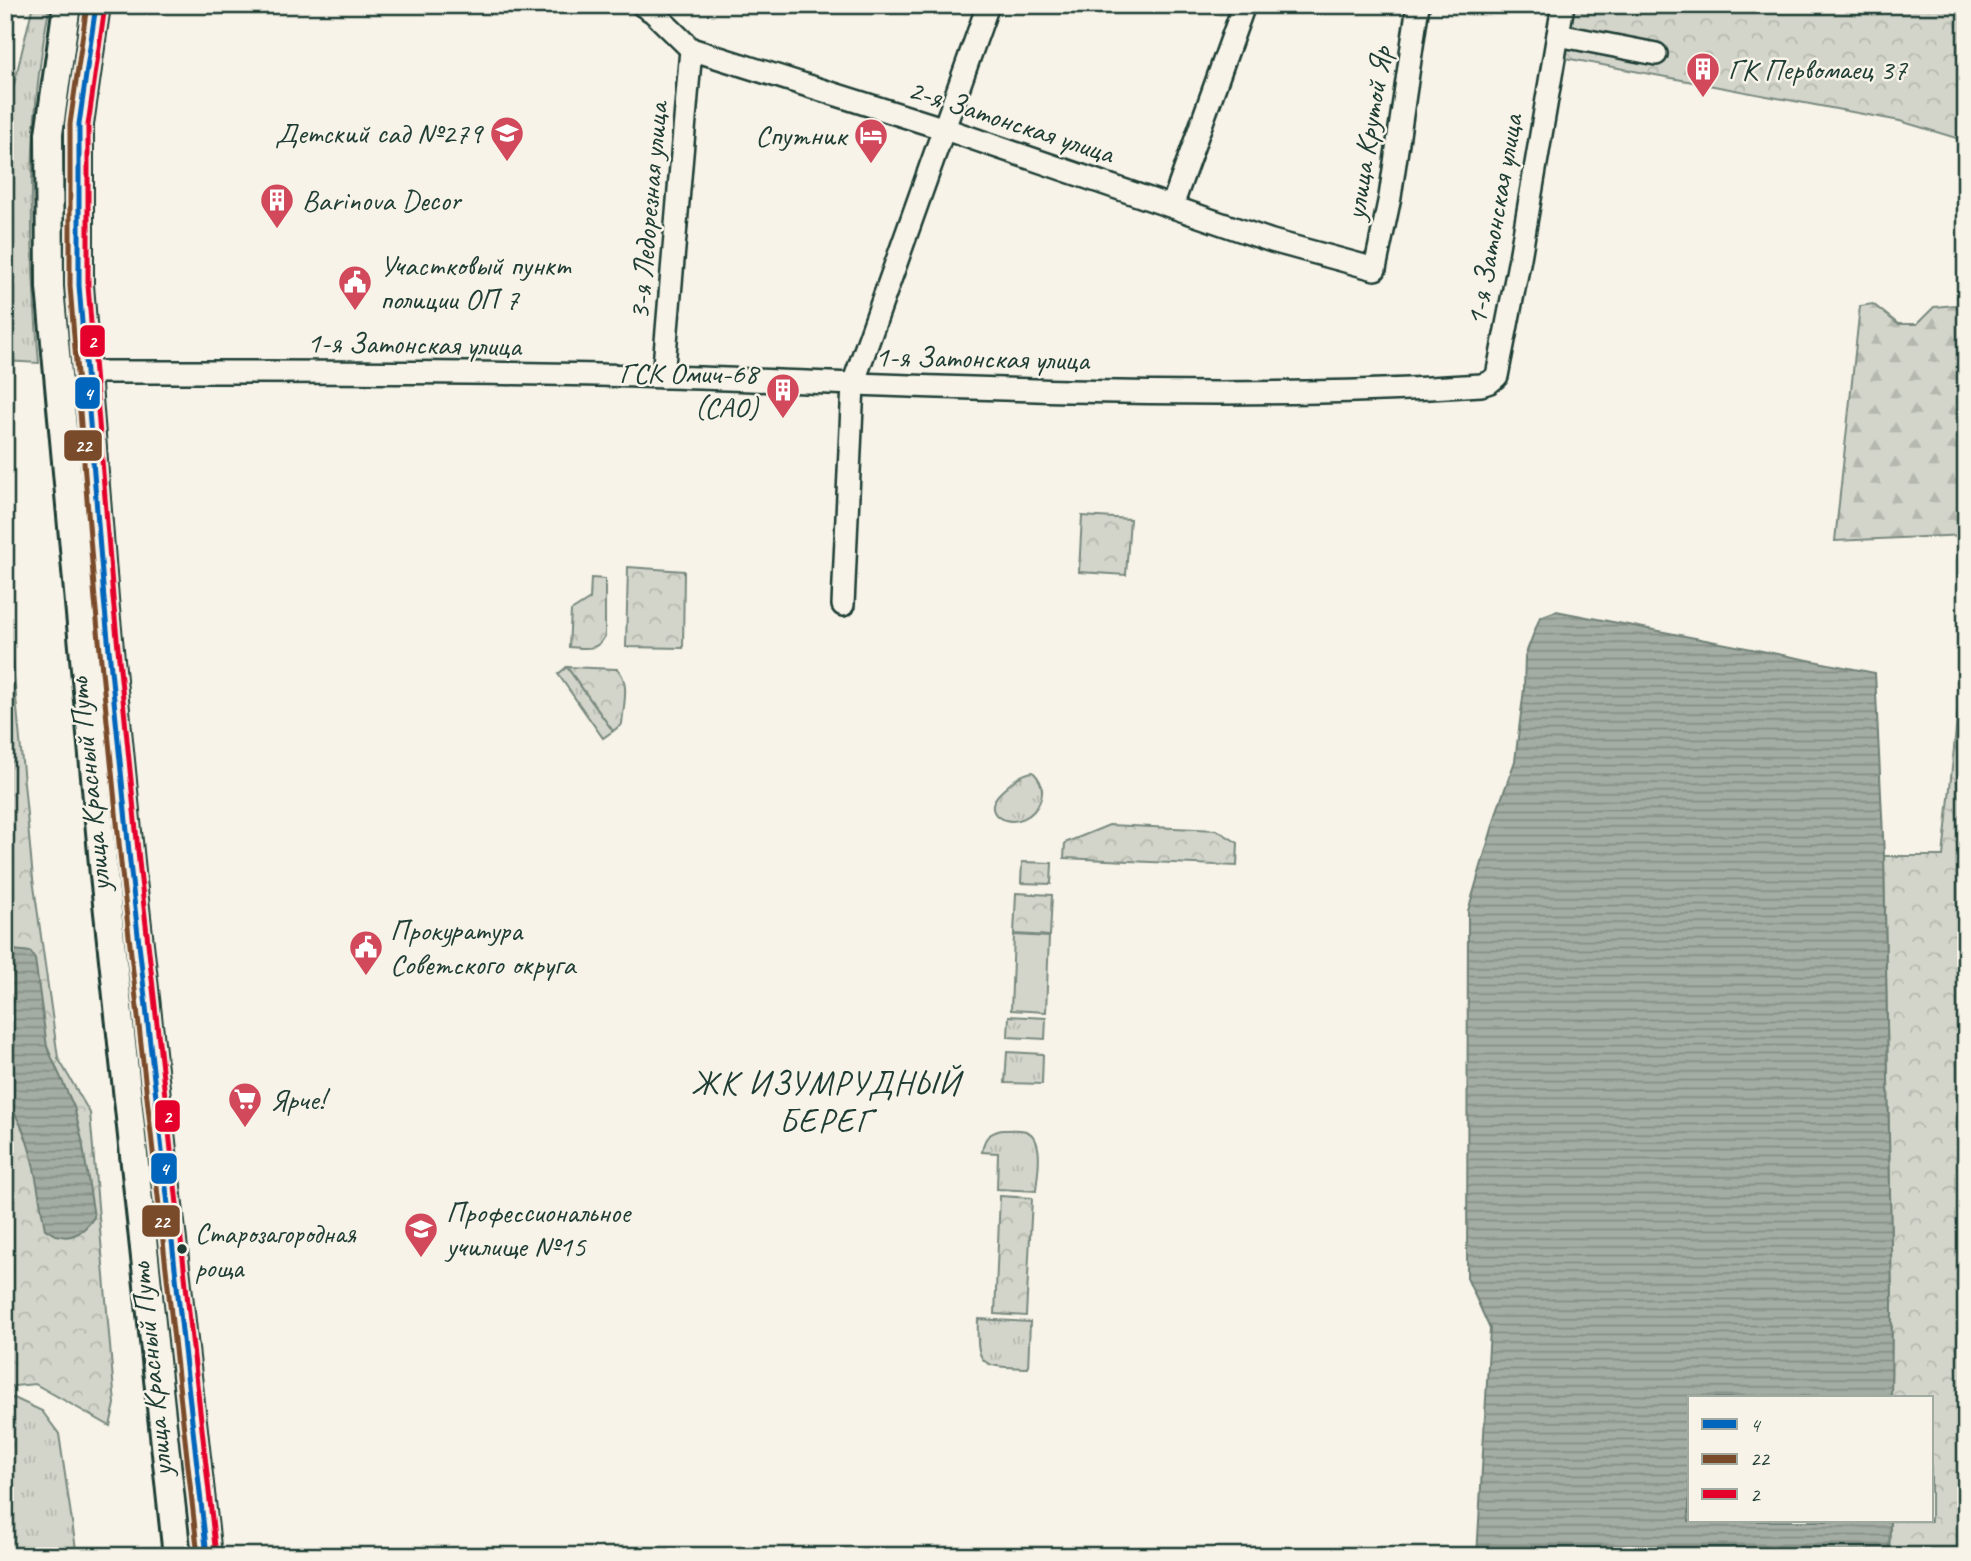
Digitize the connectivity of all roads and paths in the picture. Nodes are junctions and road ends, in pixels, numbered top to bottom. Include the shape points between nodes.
1 (67, 5) edge
2 (96, 5) edge
3 (642, 5) edge
4 (988, 5) edge
5 (1244, 5) edge
6 (1418, 5) edge
7 (1563, 5) edge
8 (1558, 35) junction
9 (691, 49) junction
10 (1656, 54) dead end
11 (945, 129) junction
12 (1172, 206) junction
13 (1375, 269) joint
14 (57, 372) junction
15 (86, 372) junction
16 (663, 377) junction
17 (853, 384) junction
18 (843, 605) dead end
19 (177, 1556) edge
20 (206, 1556) edge

1 - 14 main road, улица Красный Путь via 50,134 50,287
2 - 15 main road, улица Красный Путь via 78,148 79,285
3 - 9 street, 2-я Затонская улица
4 - 11 street
5 - 12 street
6 - 13 street, улица Крутой Яр via 1391,197
7 - 8 street, 1-я Затонская улица
8 - 10 street
8 - 17 street, 1-я Затонская улица via 1520,258 1496,376 1490,382 1383,391 1254,394
9 - 11 street, 2-я Затонская улица
9 - 16 street, 3-я Ледорезная улица
11 - 12 street, 2-я Затонская улица
11 - 17 street
12 - 13 street, 2-я Затонская улица via 1272,241
14 - 15 main road
14 - 19 main road, улица Красный Путь via 103,862
15 - 16 street, 1-я Затонская улица
15 - 20 main road, улица Красный Путь via 131,872
16 - 17 street, 1-я Затонская улица
17 - 18 street

